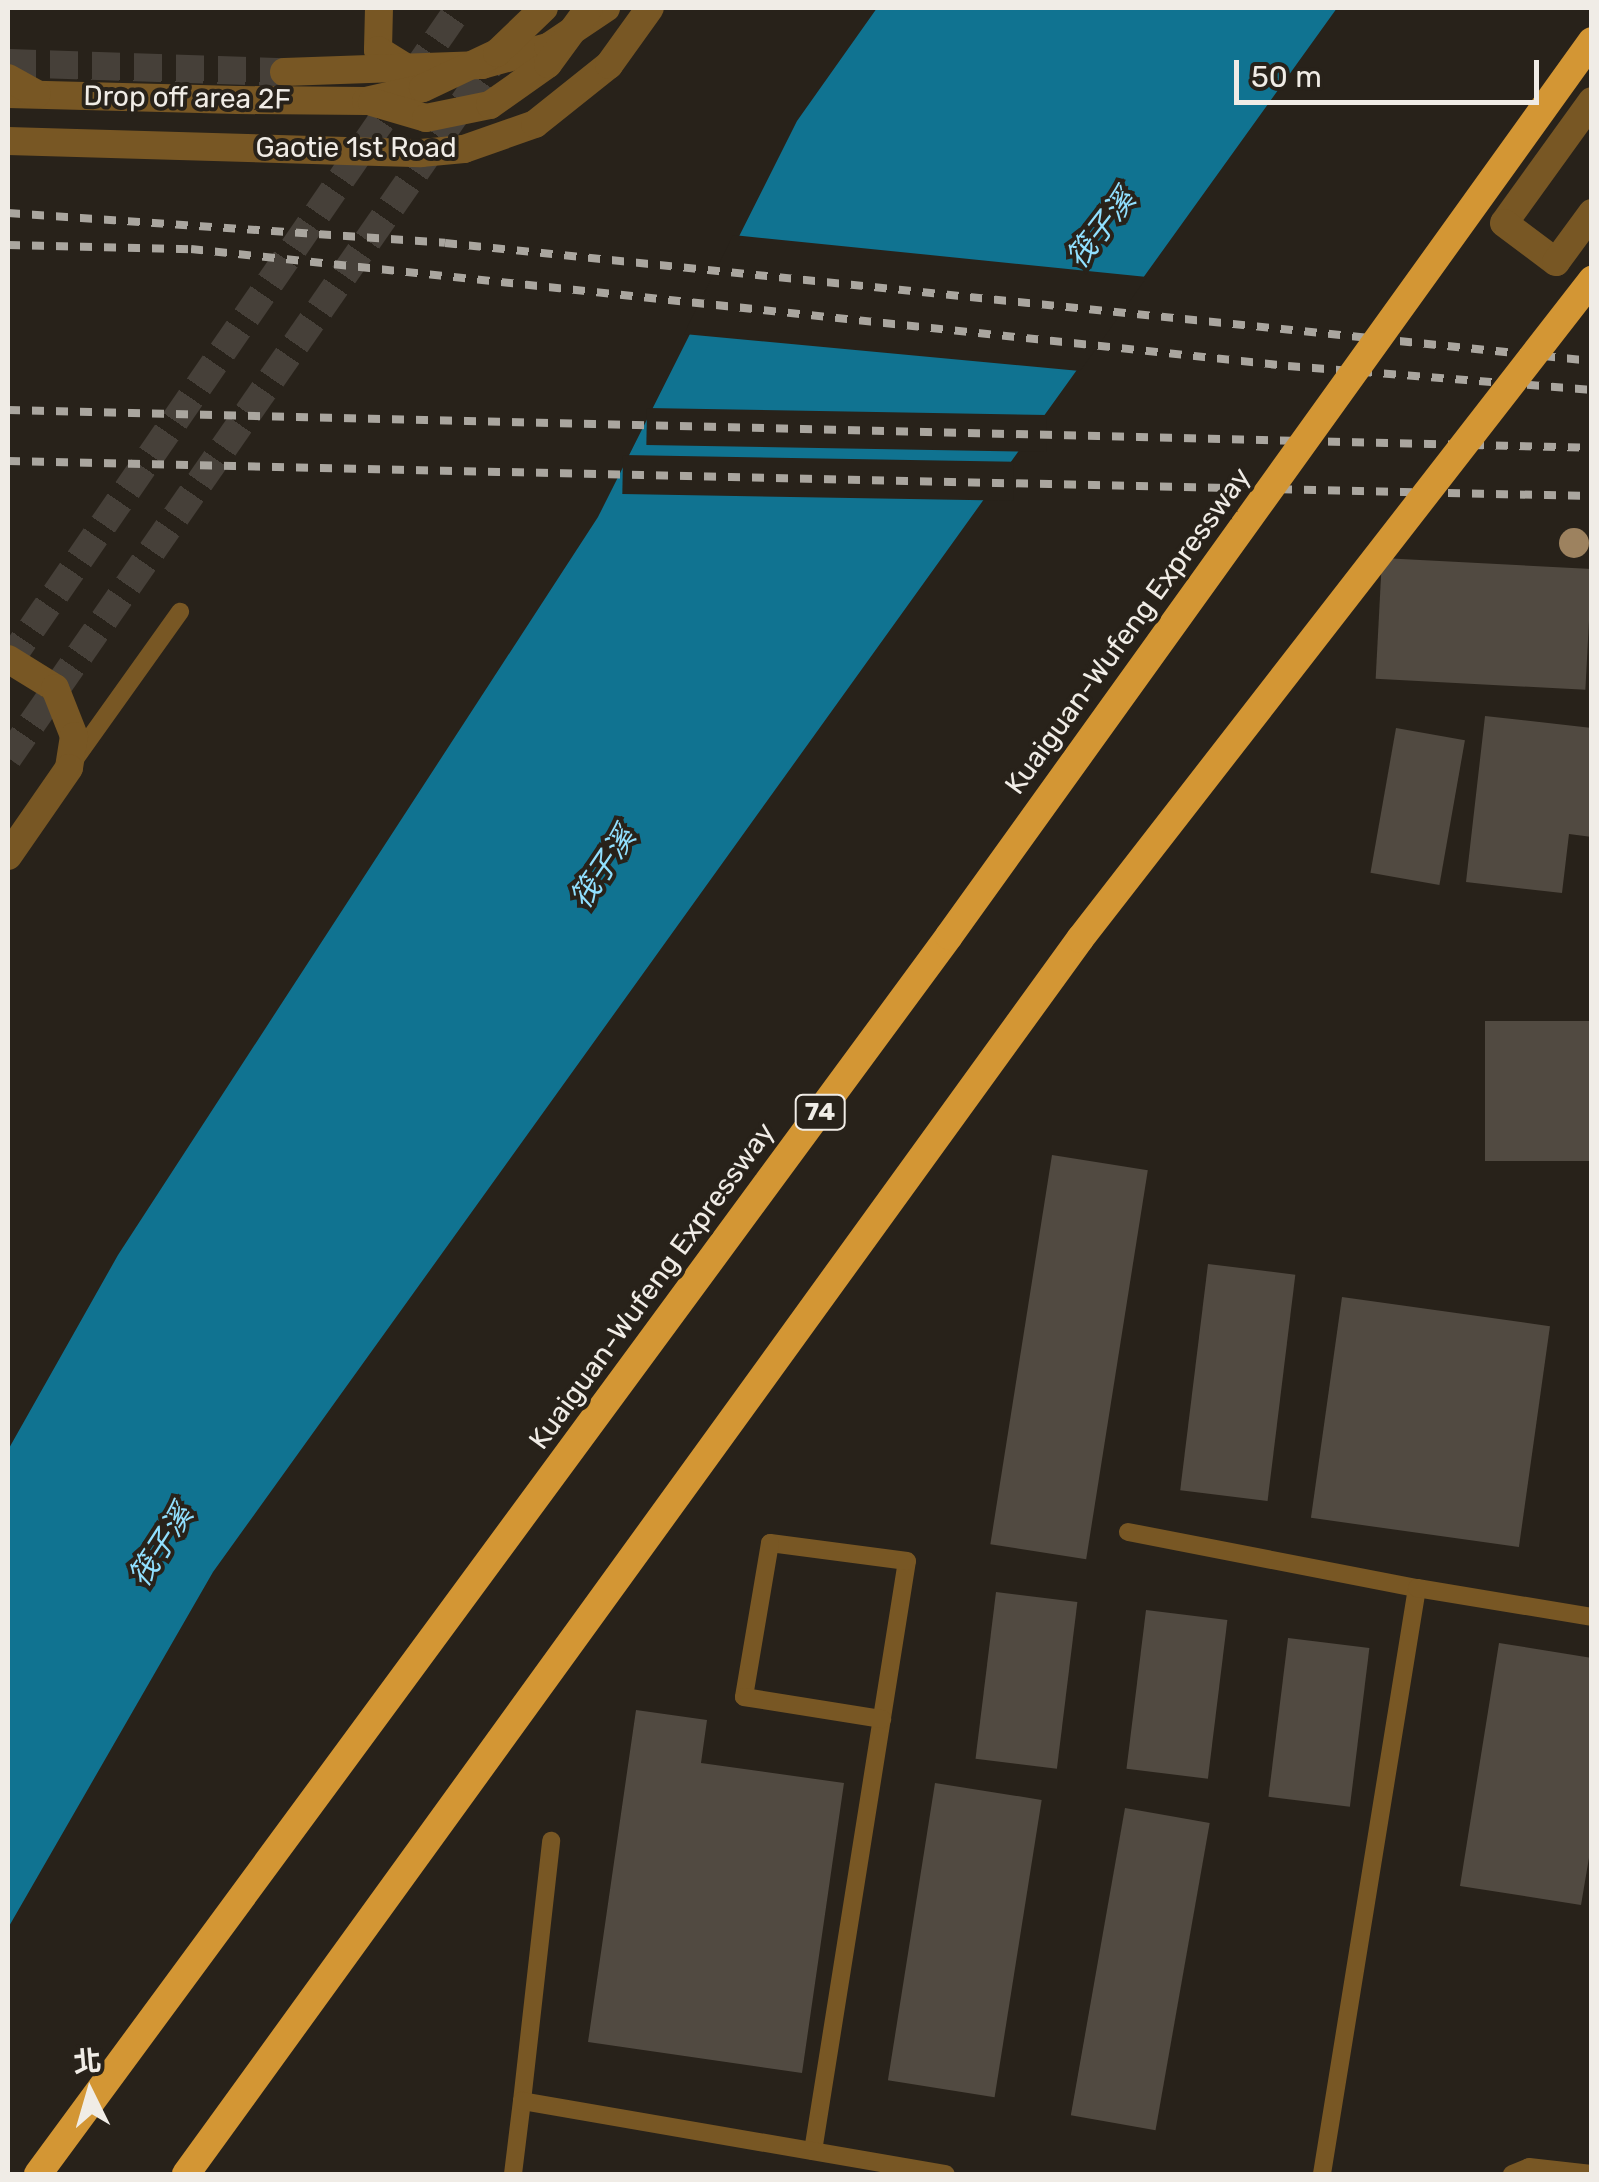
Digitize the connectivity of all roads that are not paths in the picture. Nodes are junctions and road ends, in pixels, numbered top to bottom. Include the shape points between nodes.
1 (379, 8) edge
2 (544, 8) edge
3 (590, 8) edge
4 (606, 8) edge
5 (650, 8) edge
6 (1592, 41) edge
7 (284, 72) tunnel mouth
8 (414, 72) junction
9 (8, 78) edge
10 (8, 94) edge
11 (37, 94) junction
12 (366, 101) junction
13 (1592, 101) edge
14 (8, 141) edge
15 (1592, 213) edge
16 (1592, 280) edge
17 (180, 612) dead end
18 (8, 659) edge
19 (69, 768) junction
20 (8, 856) edge
21 (1128, 1532) dead end
22 (1417, 1588) junction
23 (1592, 1617) edge
24 (882, 1719) junction
25 (551, 1841) dead end
26 (522, 2101) junction
27 (812, 2152) junction
28 (38, 2174) edge
29 (186, 2174) edge
30 (513, 2174) edge
31 (946, 2174) edge
32 (1322, 2174) edge
33 (1512, 2174) edge
34 (1592, 2174) edge

1 - 8 street via 378,50
2 - 12 street, bridge via 527,30 463,71
3 - 12 street, bridge via 548,64 490,105 426,118
4 - 8 street via 518,57
5 - 14 street, Gaotie 1st Road, bridge via 610,65 535,124 464,149 421,154
6 - 28 highway, Kuaiguan-Wufeng Expressway / 74, bridge via 949,936
7 - 8 street
9 - 11 street, bridge
10 - 11 street, Drop off area 2F, bridge
11 - 12 street, Drop off area 2F, bridge
13 - 15 street via 1504,223 1556,262
16 - 29 highway, bridge via 1080,940
17 - 19 lane
18 - 19 street via 55,688 70,712
19 - 20 street
21 - 22 lane
22 - 23 lane
22 - 32 lane
24 - 24 lane via 907,1561 770,1543 744,1697
24 - 27 lane
25 - 26 lane
26 - 27 lane
26 - 30 lane
27 - 31 lane
33 - 34 lane via 1529,2167

